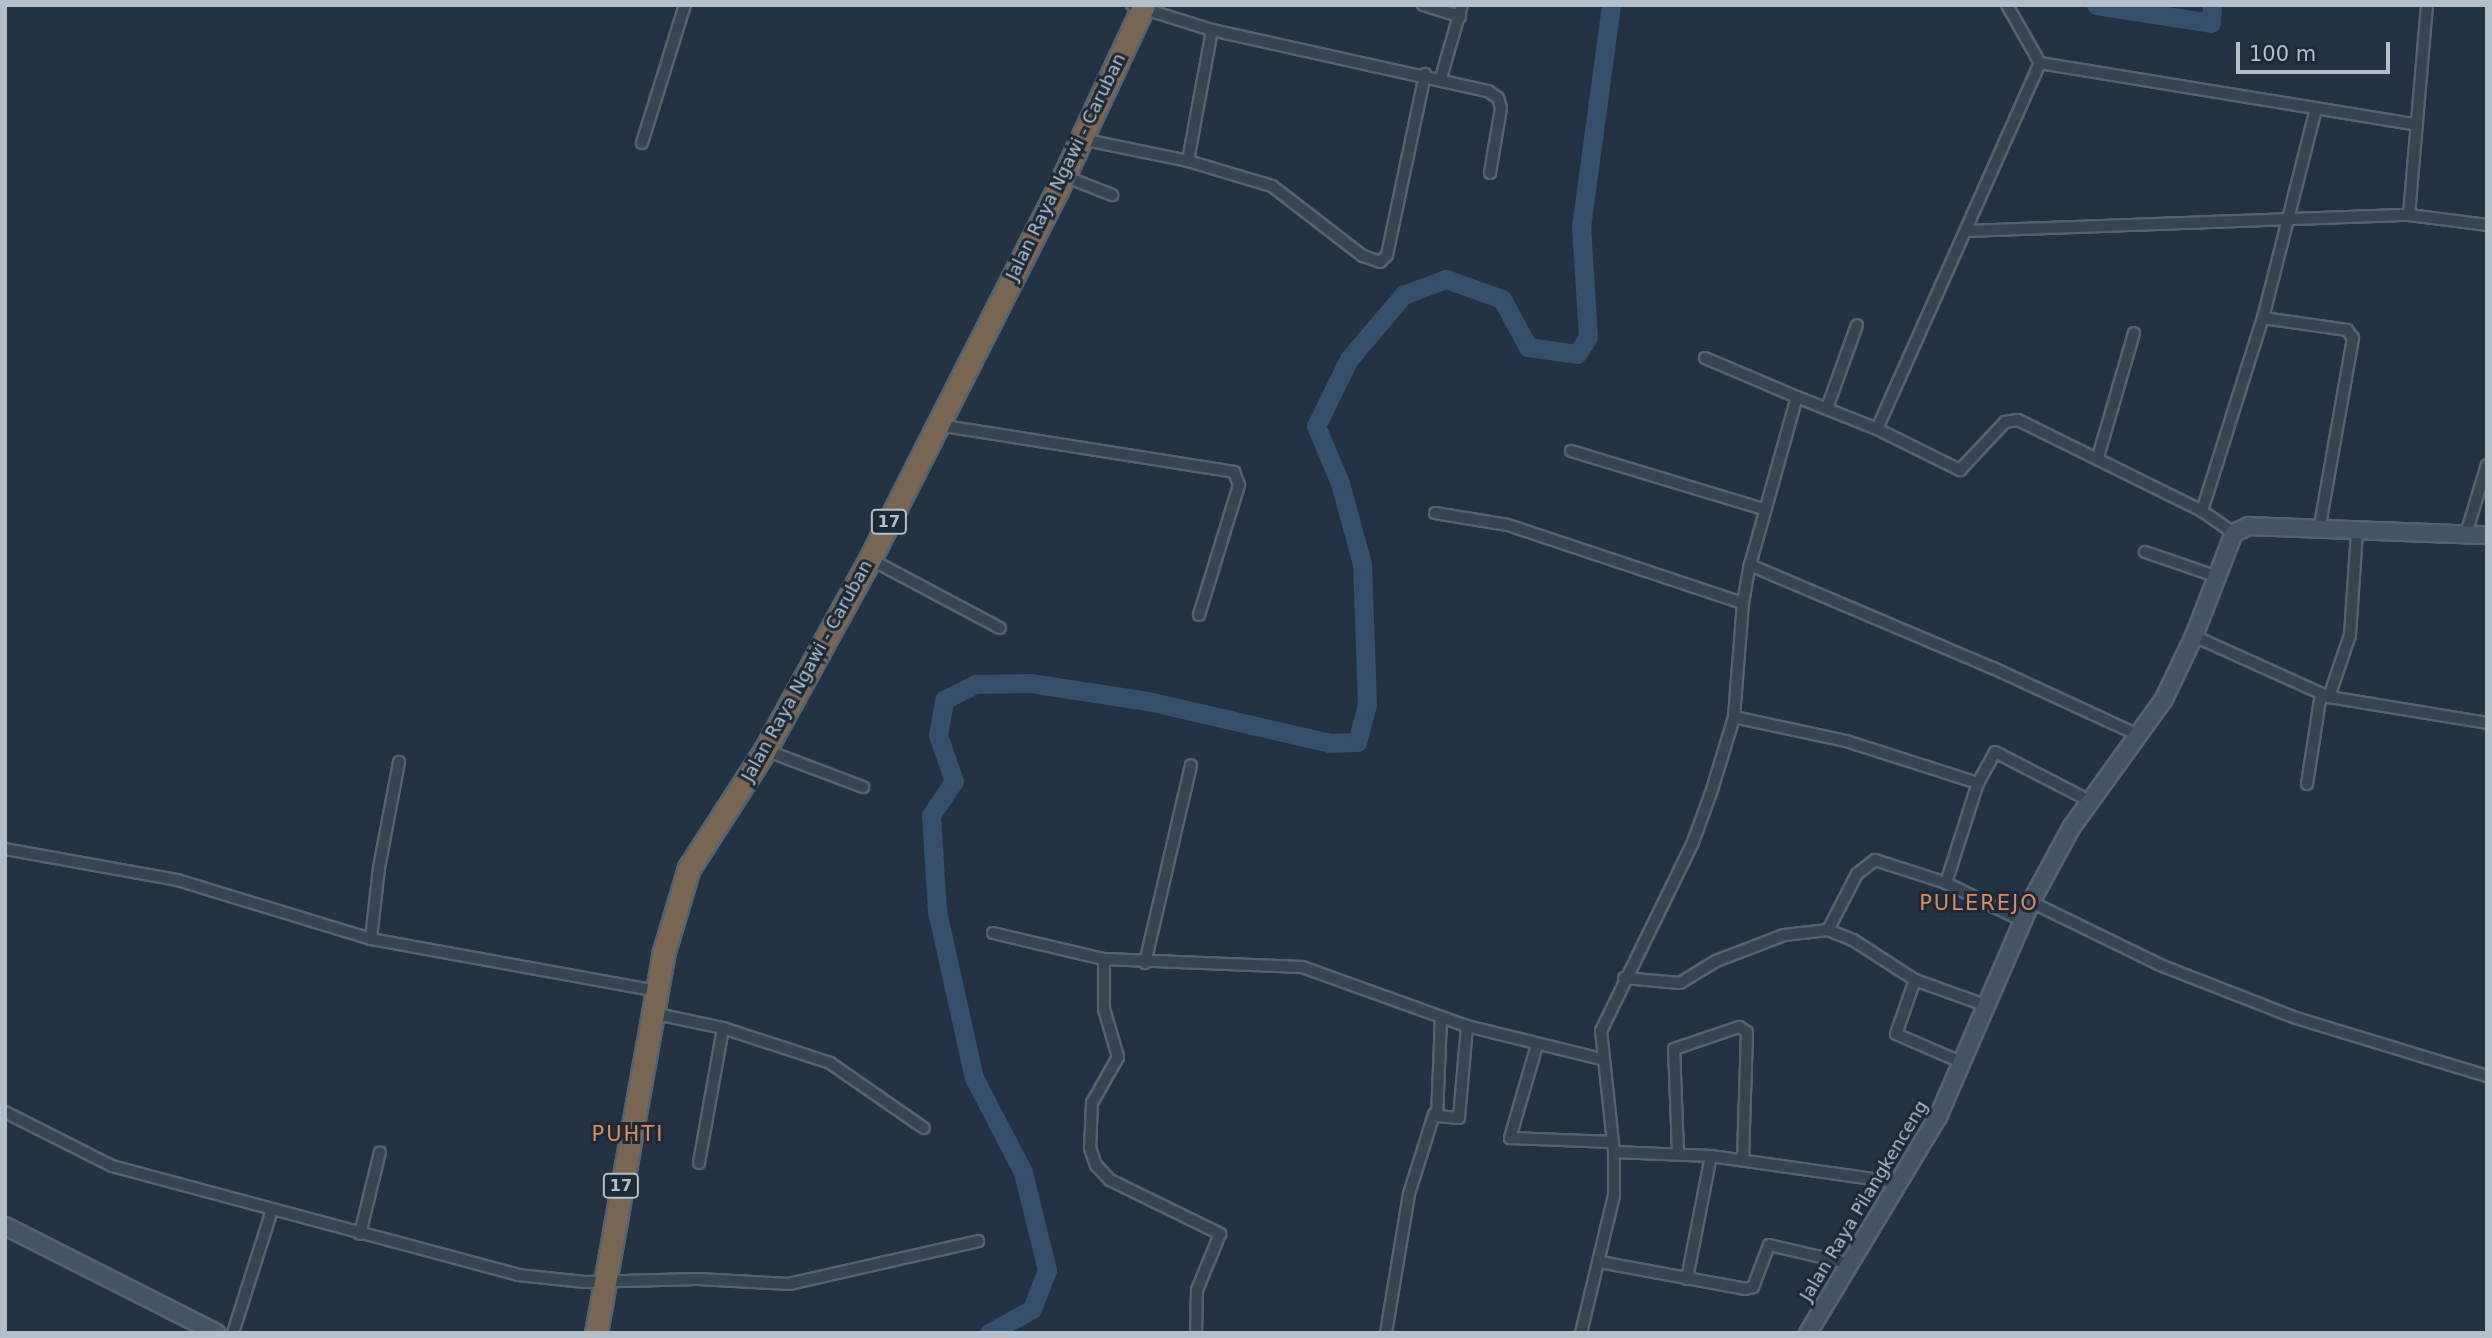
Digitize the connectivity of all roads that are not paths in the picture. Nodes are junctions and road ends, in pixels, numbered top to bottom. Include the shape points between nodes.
1 (685, 5) edge
2 (1423, 5) edge
3 (2007, 5) edge
4 (2427, 5) edge
5 (1139, 7) edge
6 (1461, 11) edge
7 (1212, 30) junction
8 (2040, 63) junction
9 (1425, 74) junction
10 (1441, 78) junction
11 (2316, 109) junction
12 (2417, 125) junction
13 (1080, 139) junction
14 (642, 143) dead end
15 (1188, 161) junction
16 (1490, 173) dead end
17 (1064, 176) junction
18 (1112, 195) dead end
19 (2409, 215) junction
20 (2289, 217) junction
21 (2487, 225) edge
22 (1966, 231) junction
23 (2263, 318) junction
24 (1857, 325) dead end
25 (2134, 333) dead end
26 (1705, 358) dead end
27 (1797, 397) junction
28 (1827, 408) junction
29 (938, 425) junction
30 (1877, 429) junction
31 (1571, 451) dead end
32 (2098, 457) junction
33 (2487, 464) edge
34 (1763, 509) junction
35 (2202, 510) junction
36 (1435, 513) dead end
37 (2319, 530) junction
38 (2357, 531) junction
39 (2234, 533) junction
40 (2466, 534) junction
41 (2487, 535) edge
42 (2145, 552) dead end
43 (870, 559) junction
44 (1750, 565) junction
45 (2215, 576) junction
46 (1743, 603) junction
47 (1199, 615) dead end
48 (1000, 628) dead end
49 (2194, 636) junction
50 (2325, 695) junction
51 (1734, 717) junction
52 (2487, 723) edge
53 (2140, 736) junction
54 (765, 750) junction
55 (399, 762) dead end
56 (1191, 765) dead end
57 (1978, 783) junction
58 (2307, 784) dead end
59 (863, 787) dead end
60 (2088, 800) junction
61 (5, 849) edge
62 (1946, 883) junction
63 (2031, 902) junction
64 (2023, 920) junction
65 (1828, 930) junction
66 (993, 933) dead end
67 (371, 939) junction
68 (1104, 959) junction
69 (1145, 963) junction
70 (1624, 978) junction
71 (1915, 980) junction
72 (657, 991) junction
73 (1985, 1005) junction
74 (652, 1013) junction
75 (1441, 1017) junction
76 (1468, 1026) junction
77 (723, 1028) junction
78 (1537, 1045) junction
79 (1601, 1059) junction
80 (1963, 1063) junction
81 (2487, 1076) edge
82 (5, 1112) edge
83 (1434, 1114) junction
84 (924, 1128) dead end
85 (1613, 1147) junction
86 (380, 1152) dead end
87 (1678, 1152) junction
88 (1711, 1156) junction
89 (1744, 1160) junction
90 (699, 1163) dead end
91 (1901, 1183) junction
92 (272, 1210) junction
93 (5, 1226) edge
94 (360, 1234) junction
95 (978, 1241) dead end
96 (1600, 1262) junction
97 (1851, 1264) junction
98 (1687, 1279) junction
99 (608, 1283) junction
100 (217, 1333) edge
101 (233, 1333) edge
102 (596, 1333) edge
103 (1196, 1333) edge
104 (1386, 1333) edge
105 (1581, 1333) edge
106 (1808, 1333) edge

1 - 14 street
2 - 6 street
3 - 8 street
4 - 12 street
5 - 7 street
5 - 13 highway, Jalan Raya Ngawi - Caruban / 17
6 - 10 street
7 - 9 street
7 - 15 street
8 - 11 street
8 - 22 street
9 - 10 street
9 - 15 street via 1387,255 1380,262 1363,257 1272,187
10 - 16 street via 1498,98 1501,108
11 - 12 street
11 - 20 street
12 - 19 street
13 - 15 street
13 - 17 highway, Jalan Raya Ngawi - Caruban / 17
17 - 18 street
17 - 29 highway, Jalan Raya Ngawi - Caruban / 17
19 - 20 street
19 - 21 street
20 - 22 street
20 - 23 street
22 - 30 street
23 - 35 street
23 - 37 street via 2347,330 2353,338
24 - 28 street
25 - 32 street
26 - 27 street
27 - 28 street
27 - 34 street
28 - 30 street
29 - 43 highway, Jalan Raya Ngawi - Caruban / 17
29 - 47 street via 1234,472 1239,485
30 - 32 street via 1960,470 2011,420
31 - 34 street
32 - 35 street
33 - 40 street
34 - 44 street
35 - 39 street
36 - 46 street via 1508,525
37 - 38 main road
37 - 39 main road via 2249,526
38 - 40 main road
38 - 50 street via 2350,635
39 - 45 main road, Jalan Raya Pilangkenceng
40 - 41 main road
42 - 45 street
43 - 48 street
43 - 54 highway, Jalan Raya Ngawi - Caruban / 17
44 - 46 street
44 - 53 street
45 - 49 main road, Jalan Raya Pilangkenceng
46 - 51 street
49 - 50 street
49 - 53 main road, Jalan Raya Pilangkenceng
50 - 52 street via 2417,715
50 - 58 street
51 - 57 street via 1846,741
51 - 70 street via 1693,842
53 - 60 main road, Jalan Raya Pilangkenceng
54 - 59 street
54 - 72 highway, Jalan Raya Ngawi - Caruban / 17 via 690,868 672,919
55 - 67 street
56 - 69 street
57 - 60 street via 1998,751
57 - 62 street
60 - 63 main road, Jalan Raya Pilangkenceng
61 - 67 street via 177,880
62 - 64 street
62 - 65 street via 1893,864 1868,862
63 - 64 main road, Jalan Raya Pilangkenceng
63 - 81 street via 2160,965 2296,1018
64 - 73 main road, Jalan Raya Pilangkenceng
65 - 70 street via 1784,935 1716,961 1680,983
65 - 71 street via 1853,940
66 - 68 street
67 - 72 street
68 - 69 street
68 - 103 street via 1104,1009 1118,1047 1093,1103 1090,1148 1096,1165 1110,1180 1220,1234 1197,1290
69 - 75 street via 1302,967
70 - 79 street via 1601,1031
71 - 73 street
71 - 80 street via 1896,1034
72 - 74 highway, Jalan Raya Ngawi - Caruban / 17
73 - 80 main road, Jalan Raya Pilangkenceng
74 - 77 street
74 - 99 highway, Jalan Raya Ngawi - Caruban / 17
75 - 76 street
75 - 83 street
76 - 78 street
76 - 83 street via 1459,1118
77 - 84 street via 830,1063
77 - 90 street
78 - 79 street
78 - 85 street via 1510,1138
79 - 85 street
80 - 91 main road, Jalan Raya Pilangkenceng
82 - 92 street via 112,1166
83 - 104 street via 1409,1194
85 - 87 street
85 - 96 street via 1614,1196
86 - 94 street
87 - 88 street
87 - 89 street via 1674,1049 1739,1027 1747,1032
88 - 89 street
88 - 98 street
89 - 91 street
91 - 97 main road, Jalan Raya Pilangkenceng
92 - 94 street
92 - 101 street
93 - 100 main road
94 - 99 street via 488,1269
95 - 99 street via 789,1284 698,1279
96 - 98 street
96 - 105 street
97 - 98 street via 1769,1245 1752,1288
97 - 106 main road, Jalan Raya Pilangkenceng
99 - 102 highway, Jalan Raya Ngawi - Caruban / 17

